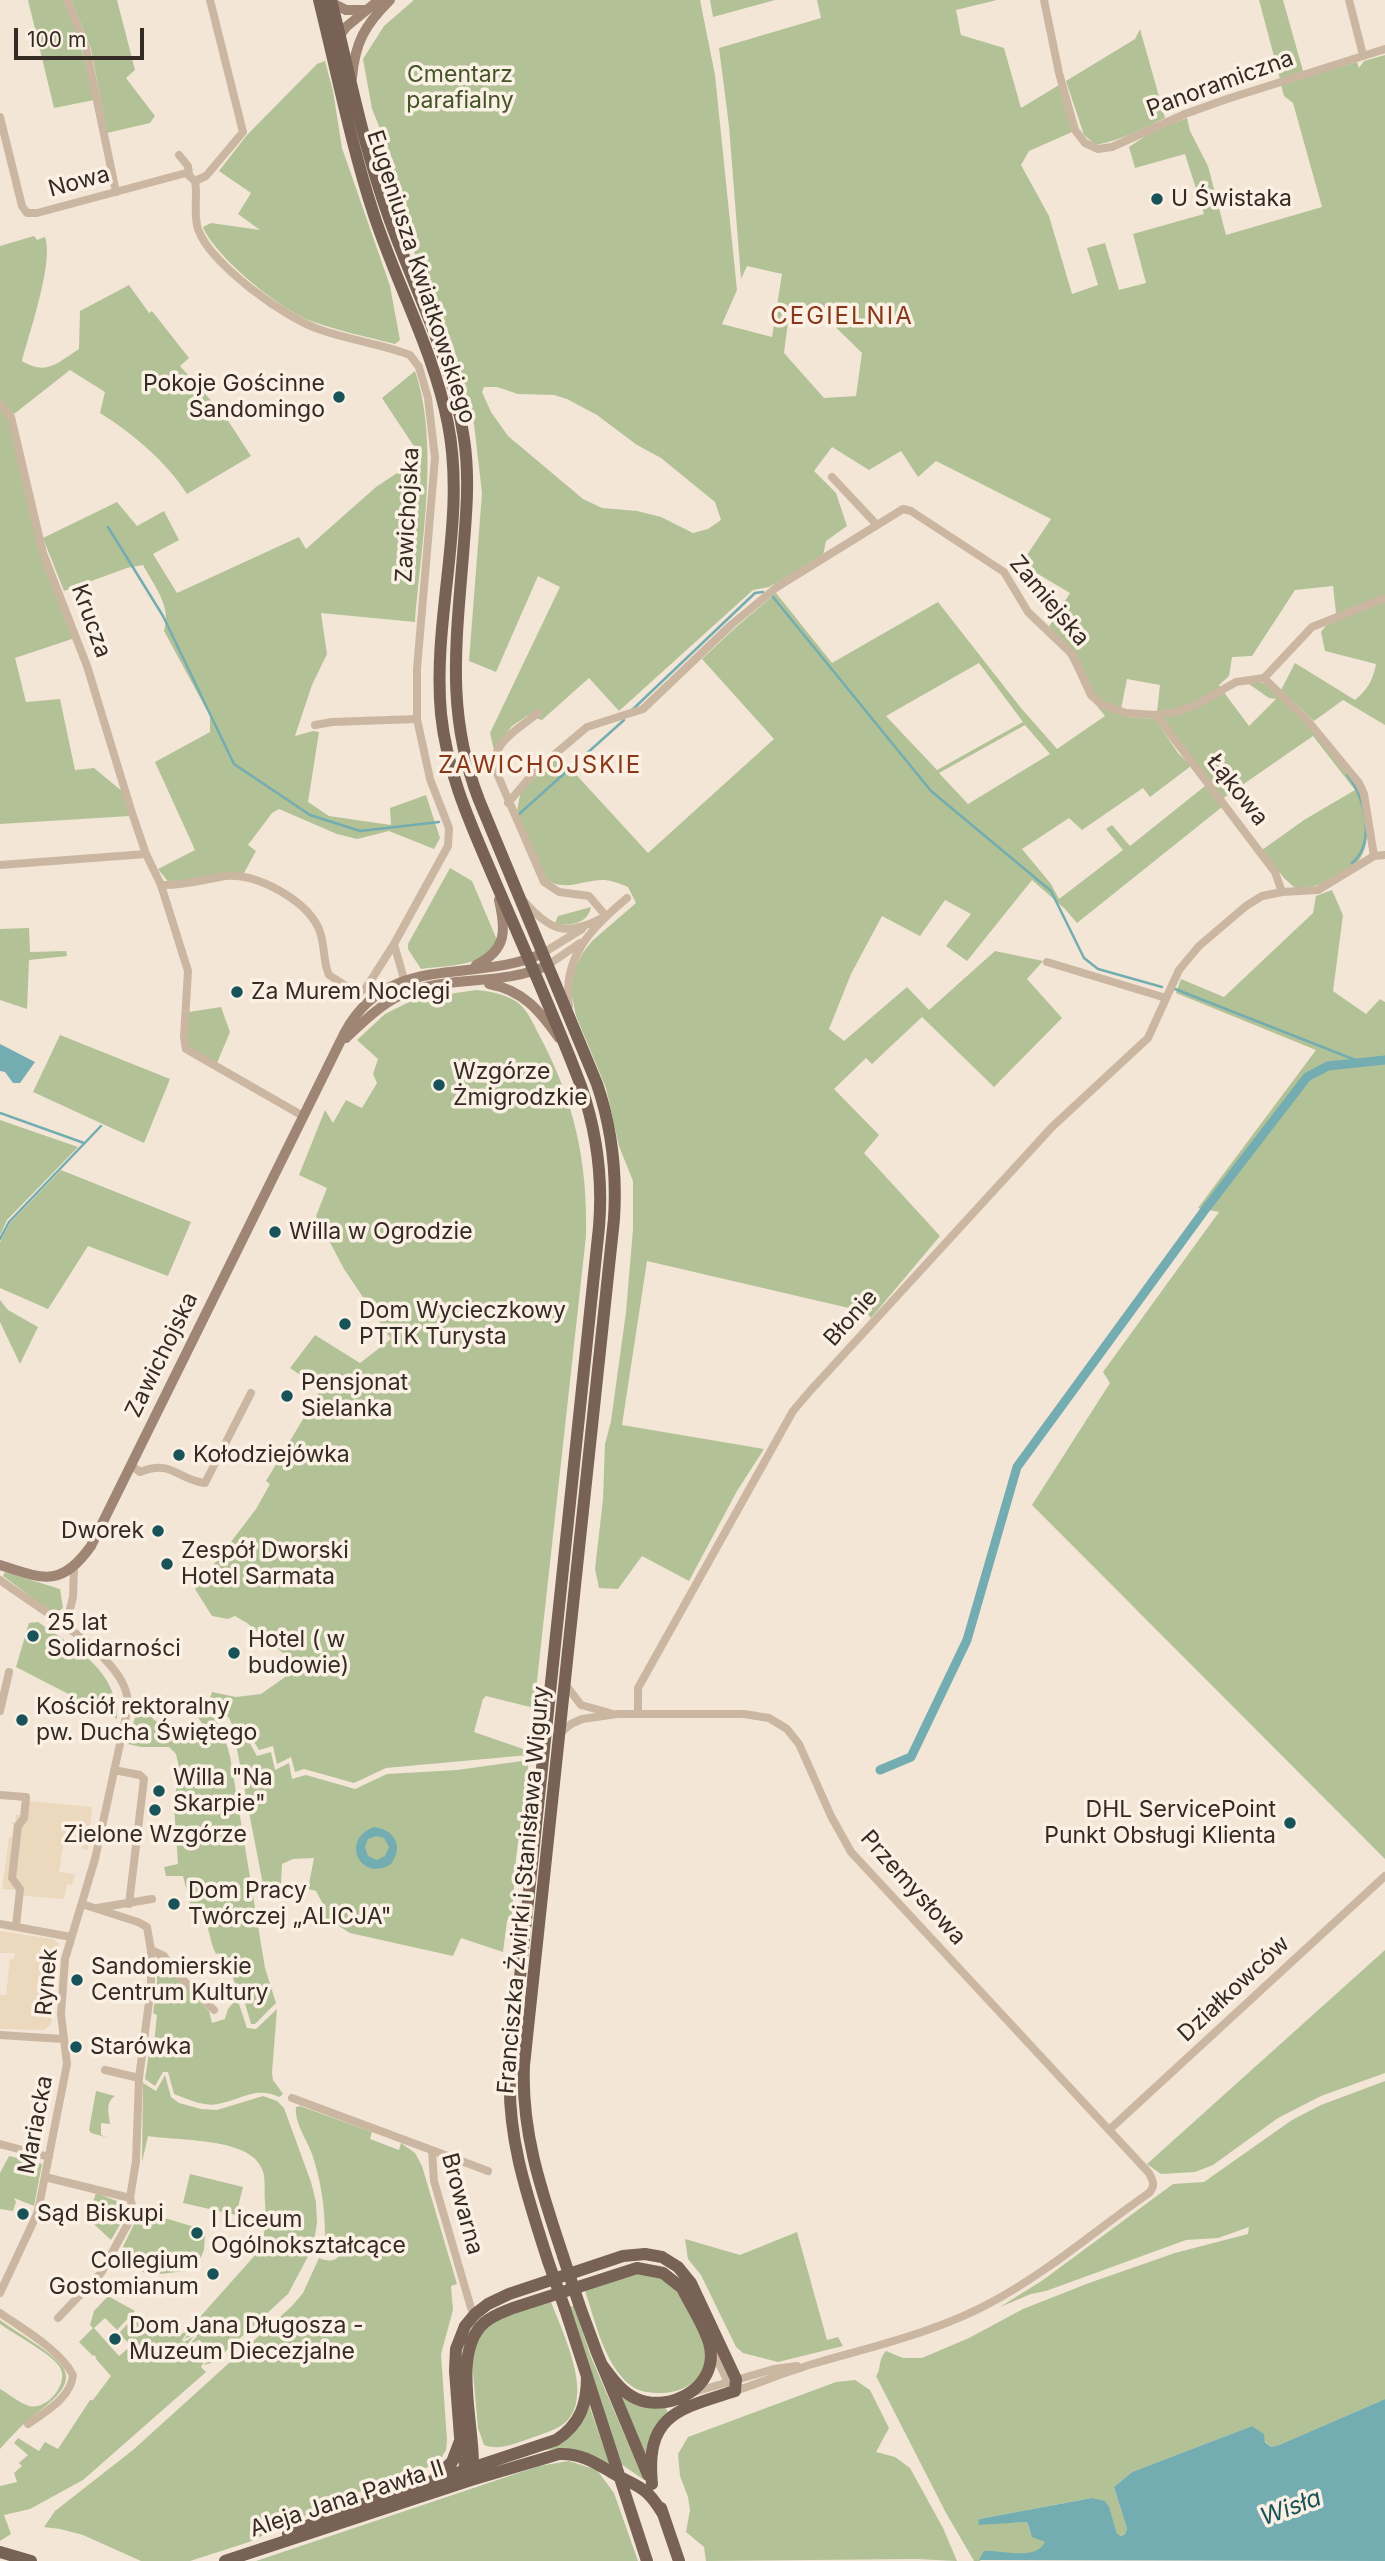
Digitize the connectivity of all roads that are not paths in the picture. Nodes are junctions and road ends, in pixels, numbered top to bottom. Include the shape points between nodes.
1 (67, 0) edge
2 (210, 0) edge
3 (379, 0) edge
4 (390, 0) edge
5 (1044, 0) edge
6 (1349, 0) edge
7 (327, 1) edge
8 (368, 15) junction
9 (324, 23) junction
10 (340, 35) junction
11 (1385, 49) edge
12 (332, 51) junction
13 (1363, 54) junction
14 (352, 84) junction
15 (0, 117) edge
16 (179, 155) dead end
17 (192, 177) junction
18 (117, 192) junction
19 (0, 404) edge
20 (832, 477) dead end
21 (877, 525) junction
22 (1385, 598) edge
23 (1264, 678) junction
24 (538, 713) dead end
25 (1156, 715) junction
26 (417, 719) junction
27 (315, 725) dead end
28 (508, 803) junction
29 (146, 854) junction
30 (1385, 855) edge
31 (1374, 856) junction
32 (0, 865) edge
33 (496, 883) junction
34 (161, 885) junction
35 (1282, 892) junction
36 (518, 893) junction
37 (627, 898) dead end
38 (606, 916) junction
39 (584, 927) junction
40 (585, 940) junction
41 (394, 944) junction
42 (546, 959) junction
43 (1047, 962) dead end
44 (531, 966) junction
45 (467, 969) junction
46 (475, 981) junction
47 (406, 987) junction
48 (1166, 998) junction
49 (570, 1016) junction
50 (569, 1054) junction
51 (303, 1116) junction
52 (251, 1393) dead end
53 (131, 1465) junction
54 (0, 1565) edge
55 (74, 1567) junction
56 (0, 1580) edge
57 (56, 1620) junction
58 (9, 1672) dead end
59 (564, 1683) junction
60 (1, 1698) edge
61 (0, 1711) edge
62 (617, 1714) junction
63 (638, 1714) junction
64 (559, 1734) junction
65 (114, 1770) junction
66 (0, 1795) edge
67 (1385, 1876) edge
68 (152, 1899) dead end
69 (129, 1904) junction
70 (82, 1905) junction
71 (95, 1909) junction
72 (0, 1924) edge
73 (16, 1926) junction
74 (71, 1937) junction
75 (151, 1950) junction
76 (214, 2010) dead end
77 (0, 2035) edge
78 (63, 2039) junction
79 (104, 2070) dead end
80 (139, 2078) junction
81 (292, 2098) dead end
82 (1110, 2130) junction
83 (0, 2144) edge
84 (432, 2151) junction
85 (49, 2157) junction
86 (488, 2171) dead end
87 (45, 2177) junction
88 (130, 2198) junction
89 (0, 2293) edge
90 (0, 2313) edge
91 (58, 2318) dead end
92 (479, 2319) junction
93 (710, 2347) junction
94 (602, 2365) junction
95 (587, 2376) junction
96 (733, 2384) junction
97 (693, 2393) junction
98 (28, 2424) dead end
99 (466, 2438) junction
100 (503, 2458) junction
101 (604, 2467) junction
102 (470, 2473) junction
103 (619, 2476) junction
104 (429, 2482) junction
105 (652, 2484) junction
106 (626, 2496) junction
107 (663, 2514) junction
108 (0, 2552) edge
109 (230, 2559) edge
110 (31, 2561) edge
111 (647, 2561) edge
112 (679, 2561) edge

1 - 18 street via 86,48
2 - 17 street via 243,132 206,176
3 - 8 street
4 - 8 street
5 - 13 street, Panoramiczna via 1075,130 1090,147 1112,147 1185,114
6 - 13 street
7 - 8 street
7 - 9 main road, Eugeniusza Kwiatkowskiego
7 - 10 main road, Eugeniusza Kwiatkowskiego
8 - 10 street
8 - 14 street via 356,50
9 - 10 street
9 - 12 main road, Eugeniusza Kwiatkowskiego
10 - 12 street
10 - 14 main road, Eugeniusza Kwiatkowskiego
11 - 13 street, Panoramiczna
12 - 33 main road, Eugeniusza Kwiatkowskiego via 374,214 436,377 448,424 454,504 440,668 441,714 456,786
14 - 36 main road, Eugeniusza Kwiatkowskiego via 380,194 444,361 461,419 468,493 455,649 457,718 469,775
15 - 18 street, Nowa via 27,214
16 - 17 street
17 - 18 street, Nowa via 176,175
17 - 26 street, Zawichojska via 202,239 247,285 303,323 410,355 419,367 435,458
19 - 29 street, Krucza via 13,422 43,553 87,666
20 - 21 street
21 - 25 street, Zamiejska via 908,510 989,562 1008,575 1032,617 1072,654 1096,700 1126,713
21 - 28 street via 777,587 697,655 643,709 587,727 536,770
22 - 23 street via 1312,627
23 - 25 street, Zamiejska via 1236,682 1196,705
23 - 31 street via 1308,721 1359,783
24 - 28 street via 499,745 494,757
25 - 35 street, Łąkowa via 1275,872
26 - 27 street
26 - 41 street, Zawichojska via 449,841
28 - 38 street via 544,882 559,892 589,896
29 - 32 street
29 - 34 street, Krucza
30 - 31 street, Błonie
31 - 35 street, Błonie via 1325,888
33 - 44 main road, Eugeniusza Kwiatkowskiego
33 - 45 street, Zawichojska via 502,940 490,957
34 - 41 street, Zawichojska via 231,876 282,892 317,924 329,975 357,992 366,988
34 - 51 street, Krucza via 188,971 186,1049
35 - 48 street, Błonie via 1254,900 1199,946 1179,970
36 - 39 street via 551,926
36 - 42 main road, Eugeniusza Kwiatkowskiego
37 - 38 street
38 - 39 street
38 - 40 street
39 - 42 street
40 - 42 street
40 - 49 street via 568,976
41 - 47 street
42 - 44 street, Zawichojska
42 - 49 main road, Franciszka Żwirki i Stanisława Wigury
43 - 48 street
44 - 45 street, Zawichojska
44 - 46 street, Zawichojska
44 - 50 main road, Franciszka Żwirki i Stanisława Wigury
45 - 47 street, Zawichojska via 433,972
46 - 47 street, Zawichojska
46 - 50 street via 527,999
47 - 51 street, Zawichojska via 342,1041
48 - 63 street, Błonie via 1156,1024 1138,1049 1052,1127 793,1411 638,1688
49 - 59 main road, Franciszka Żwirki i Stanisława Wigury via 606,1112 615,1190
50 - 95 main road, Franciszka Żwirki i Stanisława Wigury, bridge via 597,1146 600,1218 509,2092 517,2158
51 - 53 street, Zawichojska
52 - 53 street via 205,1483 165,1467 140,1472
53 - 55 street, Zawichojska via 91,1546
54 - 55 street via 46,1577
55 - 57 street via 69,1613
56 - 57 street
57 - 65 street via 103,1658 125,1687 128,1707
58 - 60 street
59 - 62 street via 581,1705
59 - 64 main road, Franciszka Żwirki i Stanisława Wigury
60 - 61 street
62 - 63 street, Przemysłowa
62 - 64 street via 575,1721
63 - 82 street, Przemysłowa via 744,1714 769,1718 787,1729 805,1754 851,1852
64 - 94 main road, Franciszka Żwirki i Stanisława Wigury, bridge via 523,2088 532,2157
65 - 69 street via 144,1779
65 - 70 street
66 - 73 street via 26,1797 12,1878 20,1889
67 - 82 street, Działkowców
68 - 69 street
69 - 71 street
70 - 71 street
70 - 74 street
71 - 75 street via 143,1924
72 - 73 street, Rynek
73 - 74 street, Rynek
74 - 78 street, Rynek via 62,1988
75 - 76 street via 160,1952
75 - 80 street
77 - 78 street, Rynek
78 - 85 street, Mariacka via 67,2064
79 - 80 street
80 - 88 street
81 - 84 street, Browarna
82 - 96 street, Przemysłowa via 1149,2173 1154,2185 1072,2250 993,2302 925,2331
83 - 85 street
84 - 86 street
84 - 92 street, Browarna via 434,2181 471,2308
85 - 87 street, Mariacka
87 - 88 street
87 - 89 street, Mariacka via 37,2214
88 - 91 street via 131,2218 101,2273
90 - 98 street via 39,2339 73,2375 61,2399
92 - 93 main road via 647,2268 663,2273 682,2288
92 - 96 main road via 509,2294 614,2259 656,2255 678,2266 691,2283
92 - 99 main road via 465,2326 456,2349
93 - 96 street
93 - 97 main road via 708,2370
94 - 97 main road via 638,2400 656,2403
94 - 105 main road, Franciszka Żwirki i Stanisława Wigury
95 - 100 main road via 585,2405 569,2430 552,2442
95 - 103 main road, Franciszka Żwirki i Stanisława Wigury
96 - 97 street
96 - 105 main road via 668,2418 651,2451
99 - 100 main road via 482,2454
99 - 102 main road
99 - 104 main road via 452,2462
100 - 102 main road
101 - 102 main road via 582,2456 559,2454
101 - 103 main road
101 - 106 main road
102 - 104 main road, Aleja Jana Pawła II
102 - 109 main road, Aleja Jana Pawła II via 330,2528
103 - 106 main road, Franciszka Żwirki i Stanisława Wigury
103 - 107 main road via 647,2492
104 - 109 main road, Aleja Jana Pawła II via 342,2511
105 - 107 main road, Franciszka Żwirki i Stanisława Wigury
106 - 111 main road, Franciszka Żwirki i Stanisława Wigury
107 - 112 main road, Franciszka Żwirki i Stanisława Wigury
108 - 110 main road

